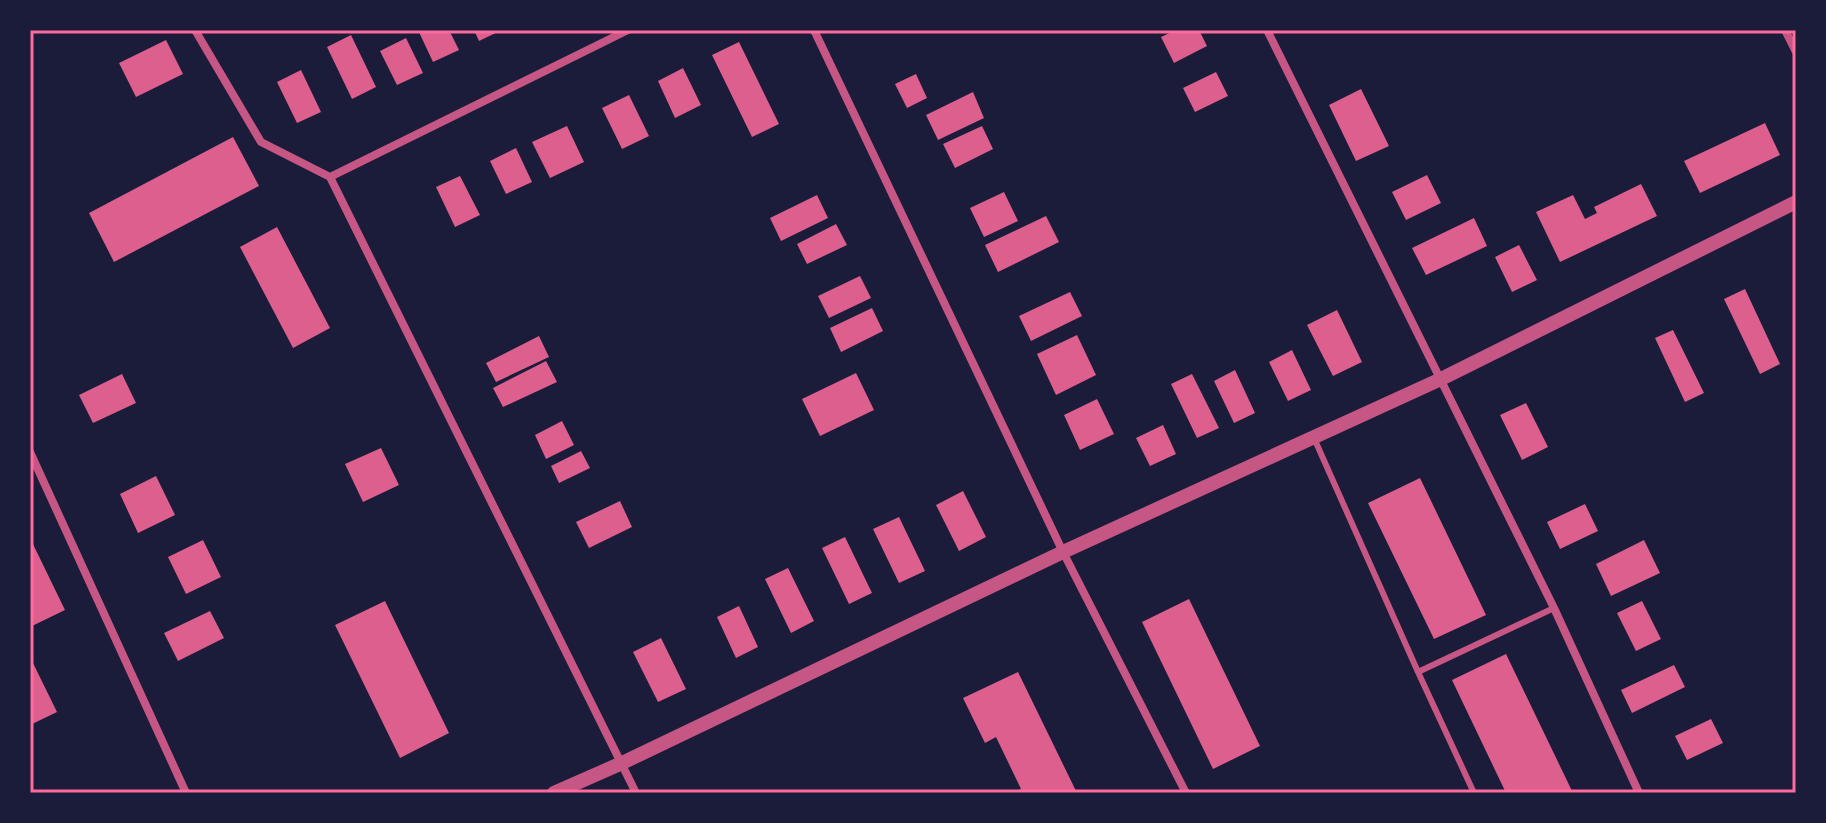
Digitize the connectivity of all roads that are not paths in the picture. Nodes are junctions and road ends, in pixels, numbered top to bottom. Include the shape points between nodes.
1 (195, 30) edge
2 (628, 30) edge
3 (814, 30) edge
4 (1267, 30) edge
5 (1785, 30) edge
6 (1796, 52) edge
7 (330, 177) junction
8 (1796, 202) edge
9 (1441, 379) junction
10 (1314, 437) junction
11 (30, 452) edge
12 (1063, 552) junction
13 (1554, 608) junction
14 (1418, 672) junction
15 (622, 763) junction
16 (186, 793) edge
17 (554, 793) edge
18 (636, 793) edge
19 (1186, 793) edge
20 (1474, 793) edge
21 (1639, 793) edge

1 - 7 street via 261,142
2 - 7 street
3 - 12 street
4 - 9 street
5 - 6 street
7 - 15 street
8 - 9 street
9 - 10 street
9 - 13 street
10 - 12 street
10 - 14 lane
11 - 16 street
12 - 15 street
12 - 19 street
13 - 14 lane
13 - 21 street
14 - 20 lane
15 - 17 street
15 - 18 street

